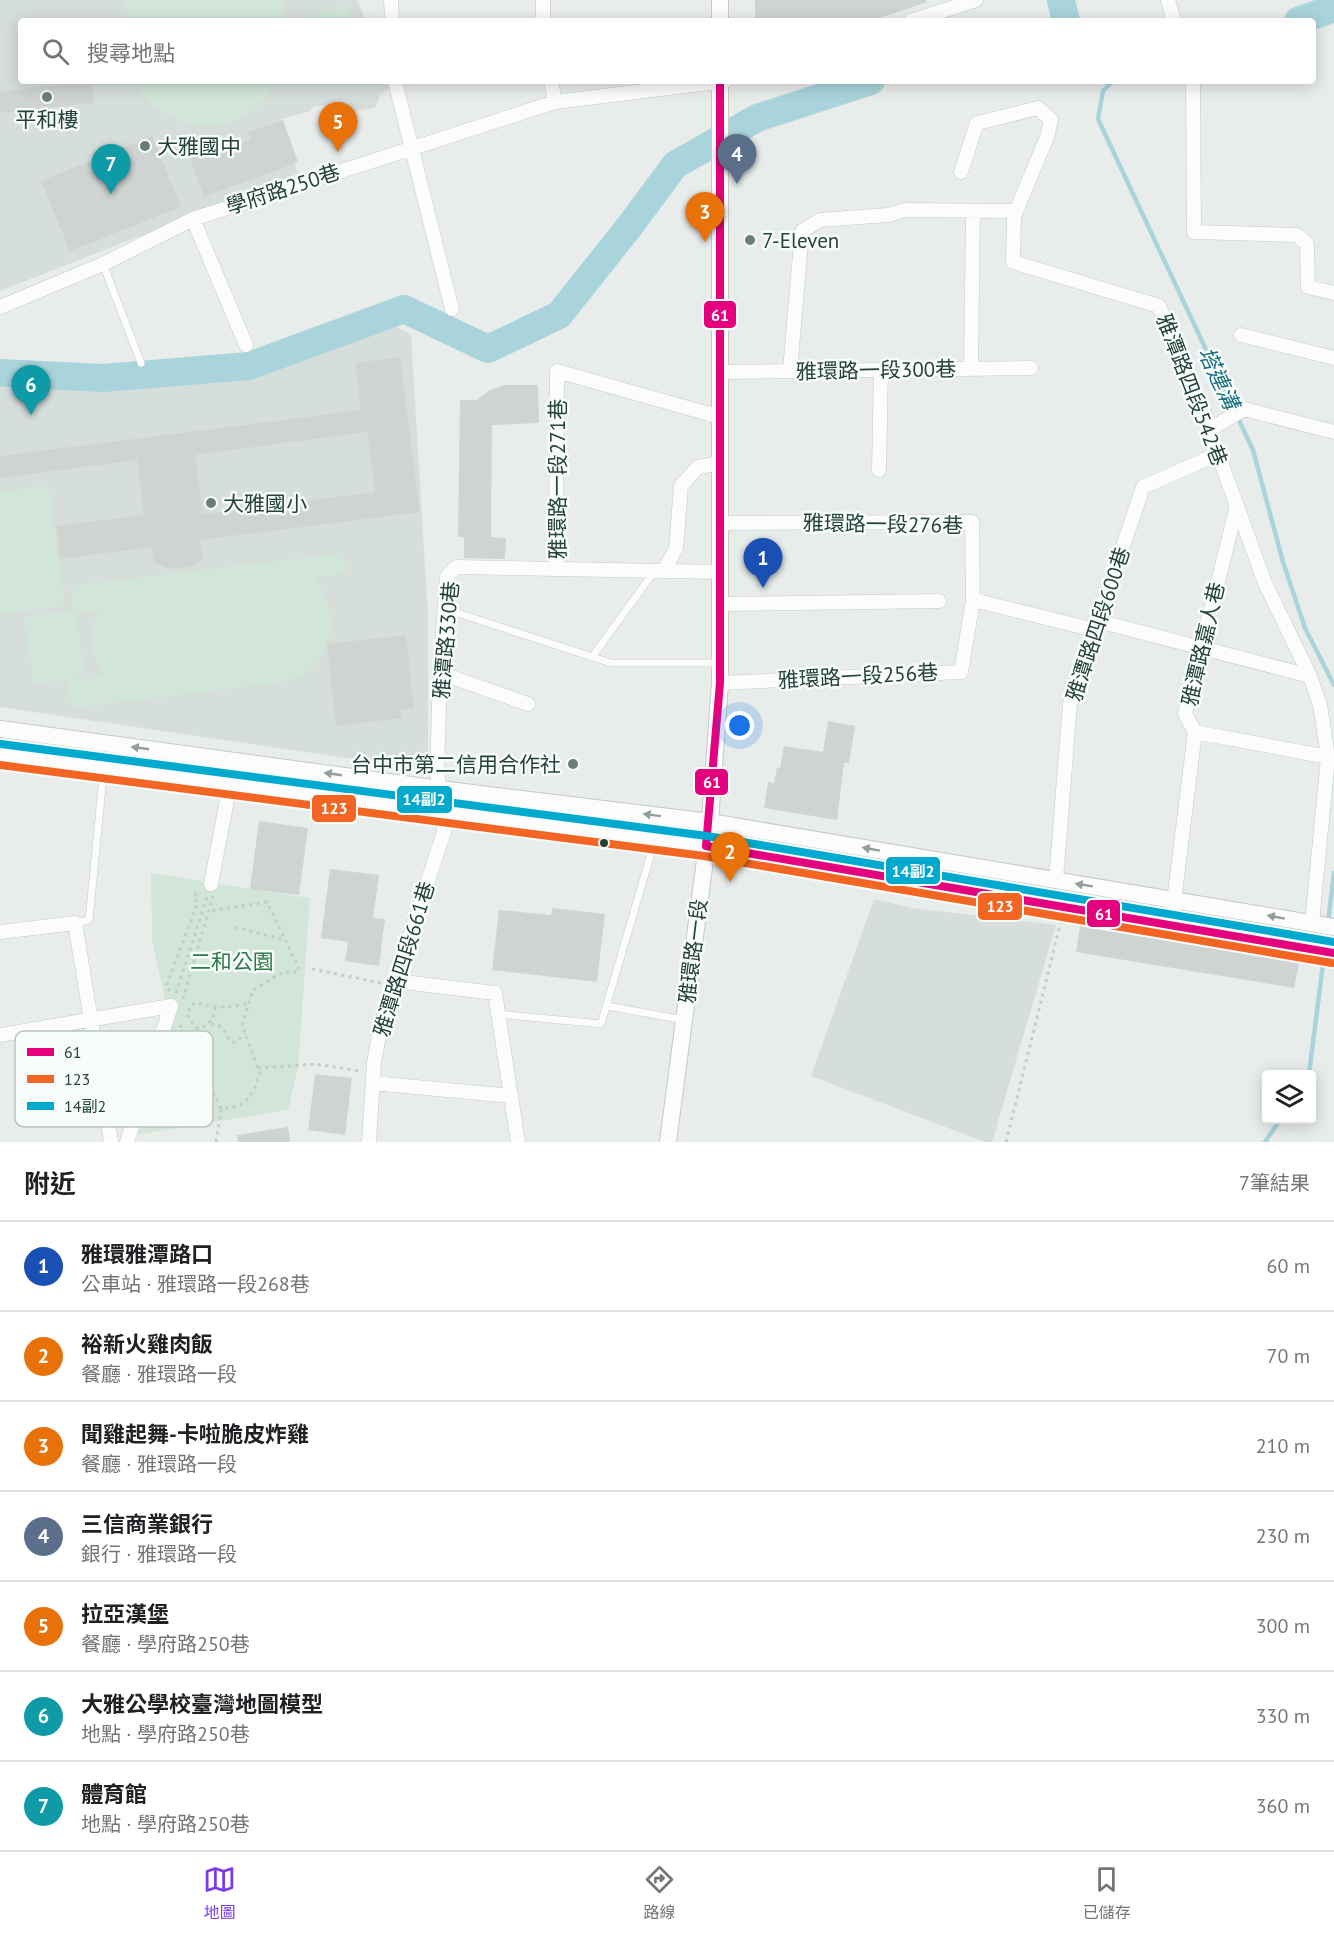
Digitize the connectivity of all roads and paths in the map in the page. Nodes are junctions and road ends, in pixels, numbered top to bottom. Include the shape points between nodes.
1 (392, 0) edge
2 (543, 0) edge
3 (720, 0) edge
4 (976, 0) edge
5 (1168, 0) edge
6 (392, 18) edge
7 (543, 18) edge
8 (720, 18) edge
9 (920, 18) edge
10 (1173, 18) edge
11 (396, 84) edge
12 (552, 84) edge
13 (704, 84) edge
14 (721, 84) edge
15 (1193, 84) edge
16 (555, 102) junction
17 (412, 147) junction
18 (961, 172) dead end
19 (1016, 211) junction
20 (973, 212) junction
21 (193, 219) junction
22 (103, 264) junction
23 (1334, 293) edge
24 (0, 307) edge
25 (452, 309) dead end
26 (1241, 335) dead end
27 (246, 345) dead end
28 (1334, 358) edge
29 (141, 363) dead end
30 (1031, 368) dead end
31 (971, 369) junction
32 (881, 370) junction
33 (790, 371) junction
34 (720, 372) junction
35 (720, 417) junction
36 (1211, 429) junction
37 (1333, 429) edge
38 (1218, 454) junction
39 (720, 463) junction
40 (879, 470) dead end
41 (1237, 505) junction
42 (720, 523) junction
43 (555, 569) junction
44 (659, 571) junction
45 (720, 572) junction
46 (973, 600) junction
47 (939, 601) dead end
48 (720, 604) junction
49 (445, 609) junction
50 (1096, 626) junction
51 (1202, 647) junction
52 (592, 657) junction
53 (720, 663) junction
54 (441, 673) junction
55 (1310, 676) junction
56 (720, 683) junction
57 (528, 704) dead end
58 (0, 729) edge
59 (1195, 732) junction
60 (0, 754) edge
61 (1328, 758) junction
62 (104, 767) junction
63 (230, 784) junction
64 (440, 789) junction
65 (444, 813) junction
66 (710, 822) junction
67 (655, 840) junction
68 (706, 846) junction
69 (1056, 880) junction
70 (209, 889) junction
71 (1174, 900) junction
72 (1065, 907) junction
73 (209, 911) junction
74 (75, 923) junction
75 (1312, 923) junction
76 (1171, 925) junction
77 (235, 927) dead end
78 (1334, 927) edge
79 (0, 932) edge
80 (286, 940) junction
81 (1334, 953) edge
82 (312, 969) dead end
83 (394, 983) junction
84 (177, 1002) junction
85 (249, 1005) junction
86 (607, 1005) junction
87 (215, 1006) junction
88 (498, 1014) junction
89 (91, 1020) junction
90 (177, 1020) dead end
91 (684, 1020) junction
92 (209, 1024) junction
93 (24, 1031) edge
94 (93, 1031) edge
95 (167, 1031) edge
96 (182, 1031) edge
97 (15, 1033) edge
98 (245, 1034) junction
99 (0, 1035) edge
100 (258, 1068) junction
101 (373, 1078) junction
102 (213, 1093) edge
103 (511, 1096) junction
104 (221, 1109) junction
105 (109, 1127) edge
106 (133, 1127) edge
107 (111, 1142) edge
108 (128, 1142) edge
109 (216, 1142) edge
110 (369, 1142) edge
111 (518, 1142) edge
112 (668, 1142) edge
113 (1006, 1142) edge

1 - 6 street
2 - 7 street
3 - 8 street
4 - 9 street
5 - 10 street
11 - 17 street
12 - 16 street
13 - 16 street, 學府路250巷
14 - 34 street, 雅環路一段
15 - 23 street via 1194,232 1297,235 1307,244 1308,287
16 - 17 street, 學府路250巷
17 - 21 street, 學府路250巷
17 - 25 street
18 - 19 street, 雅潭路四段542巷 via 976,123 1038,108 1051,120
19 - 20 street
19 - 36 street, 雅潭路四段542巷 via 1013,262 1159,306
20 - 31 street
20 - 33 street via 904,210 820,220 802,231
21 - 22 street, 學府路250巷
21 - 27 street
22 - 24 street, 學府路250巷
22 - 29 lane
26 - 28 street
30 - 31 street, 雅環路一段300巷
31 - 32 street, 雅環路一段300巷
32 - 33 street, 雅環路一段300巷
32 - 40 street
33 - 34 street, 雅環路一段300巷
34 - 35 street, 雅環路一段
35 - 39 street, 雅環路一段
35 - 43 street, 雅環路一段271巷 via 557,371
36 - 37 street via 1244,409
36 - 38 street, 雅潭路四段542巷
38 - 41 street, 雅潭路四段542巷
38 - 50 street, 雅潭路四段600巷 via 1143,487
39 - 42 street, 雅環路一段
39 - 44 street via 698,467 681,486 676,548
41 - 51 street, 雅潭路嘉人巷
41 - 55 street, 雅潭路四段542巷 via 1265,583
42 - 45 street, 雅環路一段
42 - 46 street, 雅環路一段276巷 via 972,522
43 - 44 street, 雅環路一段271巷
43 - 49 street, 雅潭路330巷 via 456,567 447,576
44 - 45 street, 雅環路一段271巷
44 - 52 lane
45 - 48 street, 雅環路一段
46 - 50 street
46 - 56 street, 雅環路一段256巷 via 961,672
47 - 48 street
48 - 53 street, 雅環路一段
49 - 52 lane
49 - 54 street, 雅潭路330巷
50 - 51 street
50 - 69 street, 雅潭路四段600巷 via 1070,703
51 - 55 street
51 - 59 street, 雅潭路嘉人巷 via 1185,714
52 - 53 lane via 611,663
53 - 56 street, 雅環路一段
54 - 57 street
54 - 64 street, 雅潭路330巷 via 437,773
55 - 61 street, 雅潭路四段542巷 via 1320,705
56 - 66 street, 雅環路一段
64 -> 58 street
59 - 61 street
59 - 71 street, 雅潭路嘉人巷
60 - 62 street
61 - 75 street, 雅潭路四段542巷
62 - 63 street
62 - 74 lane via 89,920
63 - 65 street
63 - 70 street
64 - 65 street, 雅潭路330巷
66 -> 64 street
65 - 67 street
65 - 83 street, 雅潭路四段661巷 via 444,832
66 - 68 street, 雅環路一段
69 -> 66 street
67 - 68 street
67 - 86 lane
68 - 72 street
68 - 91 street, 雅環路一段
71 -> 69 street
70 - 73 path via 213,897
70 - 84 path
70 - 84 path via 196,893 194,899 198,902 166,987
75 -> 71 street
71 - 76 street, 雅潭路嘉人巷
72 - 76 street
72 - 113 path
73 - 80 path via 267,902
73 - 84 path
74 - 79 street
74 - 89 street
75 - 78 street
76 - 81 street
77 - 80 path
80 - 85 path via 299,972 283,972 253,990
82 - 83 path
83 - 88 street via 495,993
83 - 101 street, 雅潭路四段661巷 via 381,1024
84 - 89 street
84 - 95 street
85 - 87 path
85 - 98 path via 242,1025
86 - 88 lane via 601,1024
86 - 91 lane
87 - 92 path
87 - 92 path via 197,1002 187,1014 196,1028
88 - 103 street
89 - 93 street
89 - 94 street
90 - 96 path
91 - 112 street, 雅環路一段
92 - 98 path via 222,1027 231,1042
97 - 99 street
98 - 100 path
100 - 101 path via 316,1064
100 - 104 path via 260,1074 252,1094 238,1107
101 - 103 street
101 - 110 street, 雅潭路四段661巷
102 - 104 path
103 - 111 street
104 - 109 path
105 - 107 street
106 - 108 street

